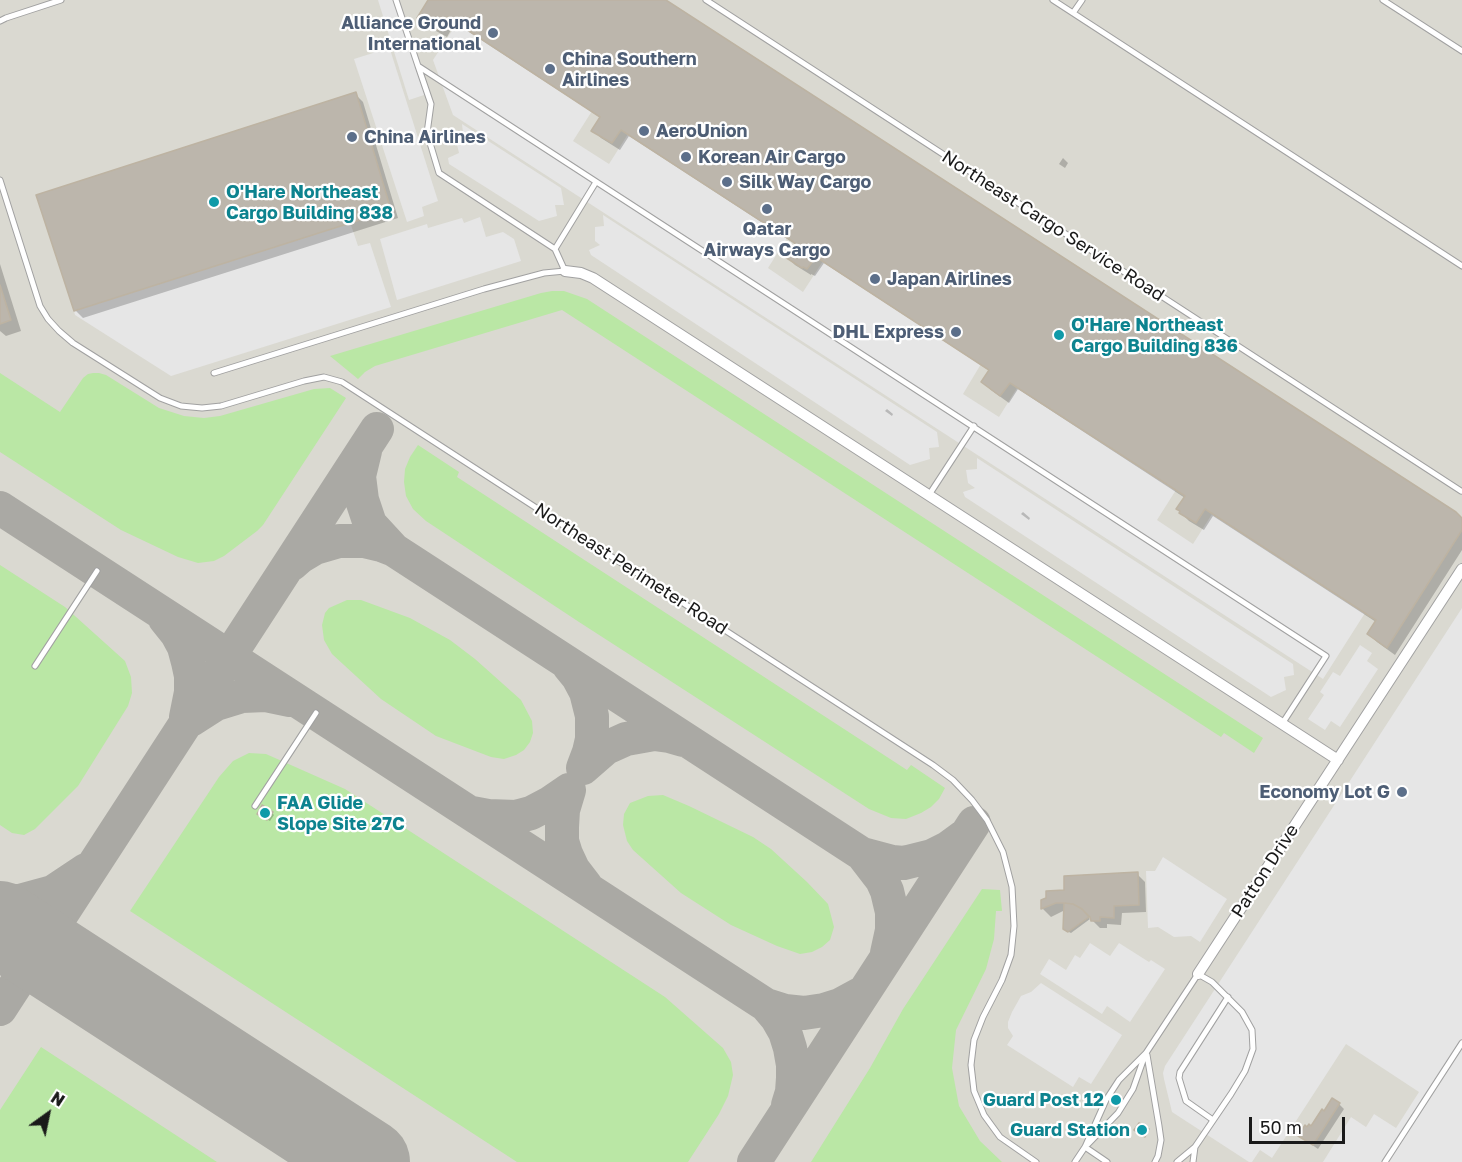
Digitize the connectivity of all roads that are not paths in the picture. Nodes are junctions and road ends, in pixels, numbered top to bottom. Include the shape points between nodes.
1 (61, 0) edge
2 (396, 0) edge
3 (706, 0) edge
4 (1053, 0) edge
5 (1082, 0) edge
6 (1383, 0) edge
7 (1073, 13) junction
8 (0, 21) edge
9 (1462, 51) edge
10 (418, 66) junction
11 (0, 180) edge
12 (596, 182) junction
13 (555, 249) junction
14 (1462, 266) edge
15 (565, 271) junction
16 (214, 373) dead end
17 (974, 426) junction
18 (1461, 492) edge
19 (929, 495) junction
20 (1462, 569) edge
21 (97, 571) dead end
22 (35, 666) dead end
23 (316, 713) dead end
24 (1282, 724) junction
25 (1338, 760) junction
26 (255, 806) dead end
27 (1198, 974) junction
28 (1228, 997) junction
29 (1462, 1043) edge
30 (1146, 1053) junction
31 (1213, 1120) junction
32 (1195, 1147) junction
33 (1084, 1148) junction
34 (1036, 1162) edge
35 (1076, 1162) edge
36 (1107, 1162) edge
37 (1155, 1162) edge
38 (1178, 1162) edge
39 (1193, 1162) edge
40 (1385, 1162) edge

1 - 8 lane
2 - 10 lane
3 - 18 lane, Northeast Cargo Service Road
4 - 7 lane
5 - 7 lane
6 - 9 lane
7 - 14 lane
10 - 12 lane
10 - 13 lane via 431,104 428,133 439,173
11 - 34 lane, Northeast Perimeter Road via 40,306 48,319 73,343 160,398 202,408 324,377 342,382 953,780 987,820 1003,852 1012,887 1011,955 974,1040 974,1091 984,1115 1000,1137
12 - 13 lane
12 - 17 lane
13 - 15 lane
15 - 16 lane via 484,289
15 - 19 street via 593,278
17 - 19 lane
17 - 24 lane via 1326,656
19 - 24 street
20 - 25 street, Patton Drive
21 - 22 lane
23 - 26 lane
24 - 25 street
25 - 27 street, Patton Drive
27 - 28 lane
27 - 30 lane, Patton Drive
28 - 31 lane via 1252,1030 1252,1049 1245,1071
28 - 31 lane via 1179,1078 1186,1101
29 - 40 lane
30 - 33 lane, Patton Drive via 1119,1080
30 - 33 lane, Patton Drive via 1133,1089 1118,1113
30 - 37 lane via 1160,1126
31 - 32 lane
32 - 38 lane
32 - 39 lane
33 - 35 lane, Patton Drive
33 - 36 lane

